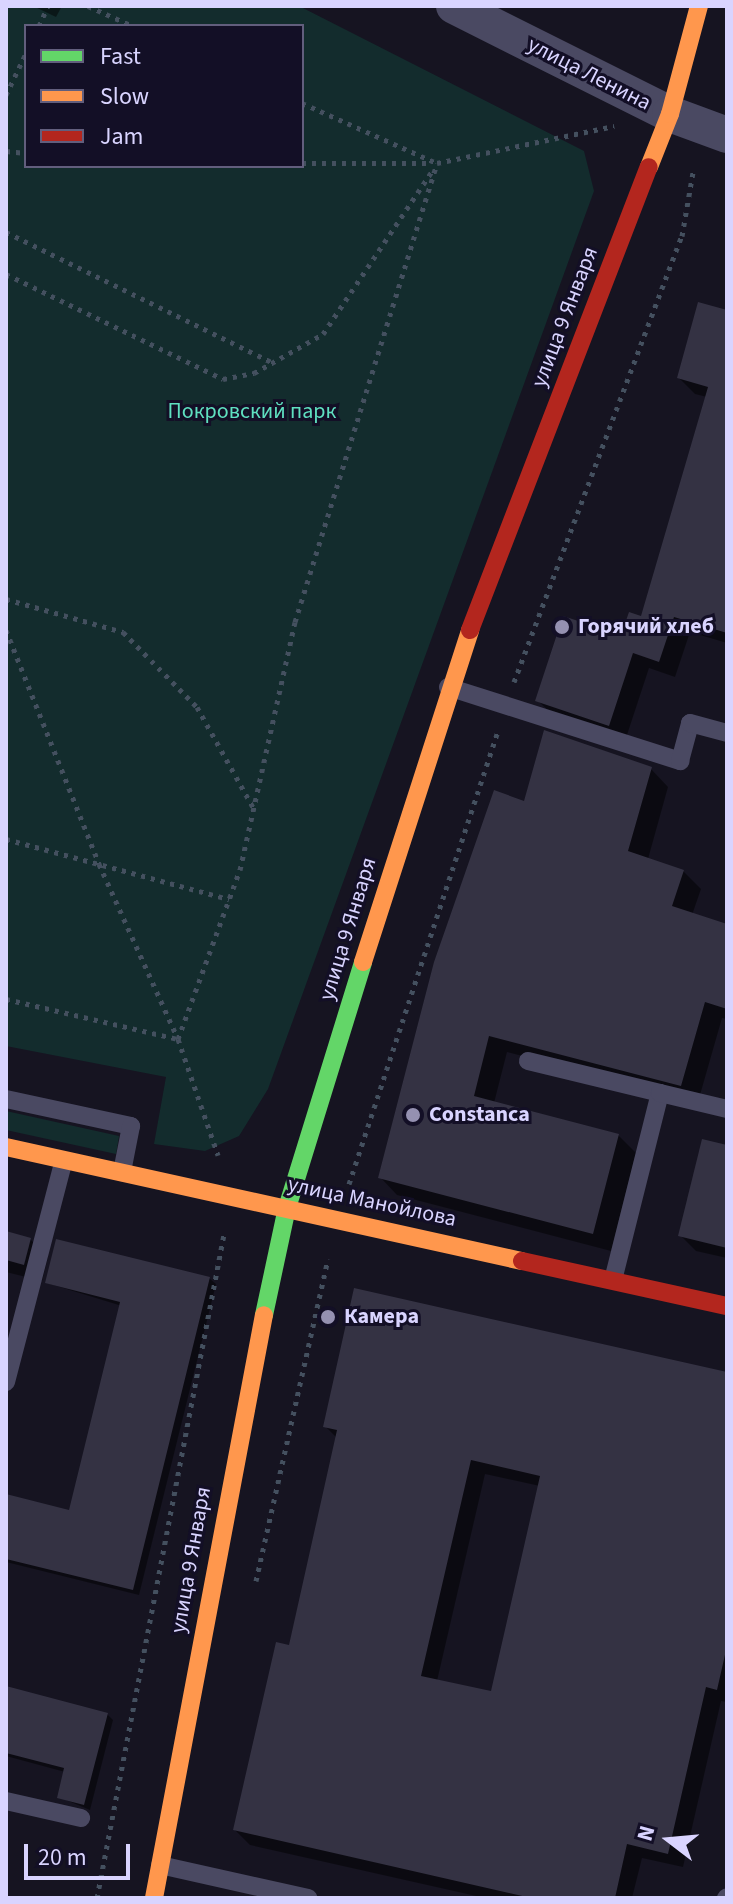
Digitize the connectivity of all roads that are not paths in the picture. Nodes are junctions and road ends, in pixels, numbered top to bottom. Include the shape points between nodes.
1 (454, 6) edge
2 (699, 6) edge
3 (699, 126) edge
4 (448, 687) junction
5 (727, 733) edge
6 (528, 1061) dead end
7 (660, 1093) junction
8 (6, 1099) edge
9 (727, 1109) edge
10 (6, 1147) edge
11 (64, 1160) junction
12 (122, 1172) junction
13 (287, 1208) junction
14 (613, 1280) junction
15 (727, 1306) edge
16 (6, 1382) edge
17 (6, 1801) edge
18 (81, 1818) dead end
19 (160, 1865) junction
20 (154, 1898) edge
21 (308, 1898) edge

1 - 3 street, улица Ленина
2 - 3 street, улица 9 Января
3 - 4 street, улица 9 Января
4 - 5 lane via 680,761 690,723
4 - 13 street, улица 9 Января
6 - 7 lane
7 - 9 lane
7 - 14 lane
8 - 12 lane via 131,1126
10 - 11 street, улица Манойлова
11 - 12 street, улица Манойлова
11 - 16 lane
12 - 13 street, улица Манойлова
13 - 14 street, улица Манойлова
13 - 19 street, улица 9 Января via 240,1429
14 - 15 street, улица Манойлова
17 - 18 lane
19 - 20 street, улица 9 Января
19 - 21 lane

